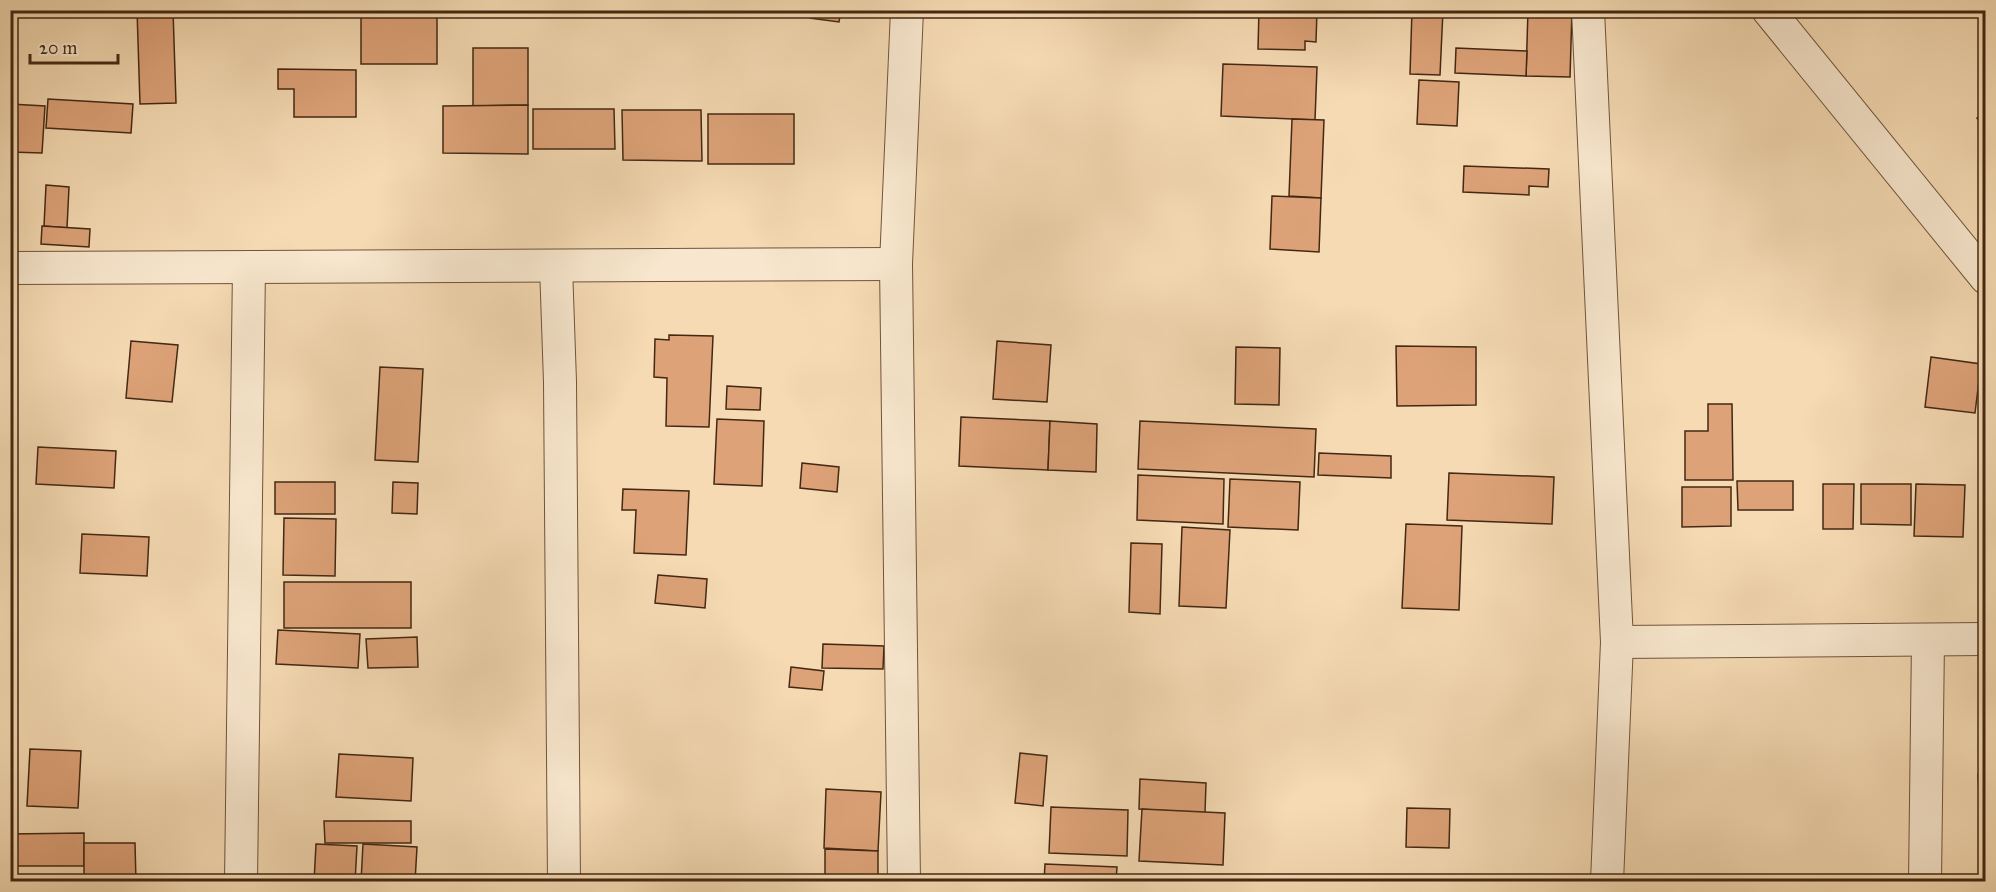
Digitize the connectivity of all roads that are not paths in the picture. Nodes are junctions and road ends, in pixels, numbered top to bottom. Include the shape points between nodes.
1 (907, 10) edge
2 (1588, 10) edge
3 (1768, 10) edge
4 (896, 264) junction
5 (556, 266) junction
6 (249, 267) junction
7 (10, 268) edge
8 (1986, 278) edge
9 (1986, 639) edge
10 (1928, 640) junction
11 (1617, 642) junction
12 (241, 882) edge
13 (564, 882) edge
14 (904, 882) edge
15 (1607, 882) edge
16 (1925, 882) edge

1 - 4 street
2 - 11 street
3 - 8 street
4 - 5 street
4 - 14 street
5 - 6 street
5 - 13 street
6 - 7 street
6 - 12 street
9 - 10 street
10 - 11 street
10 - 16 street
11 - 15 street

